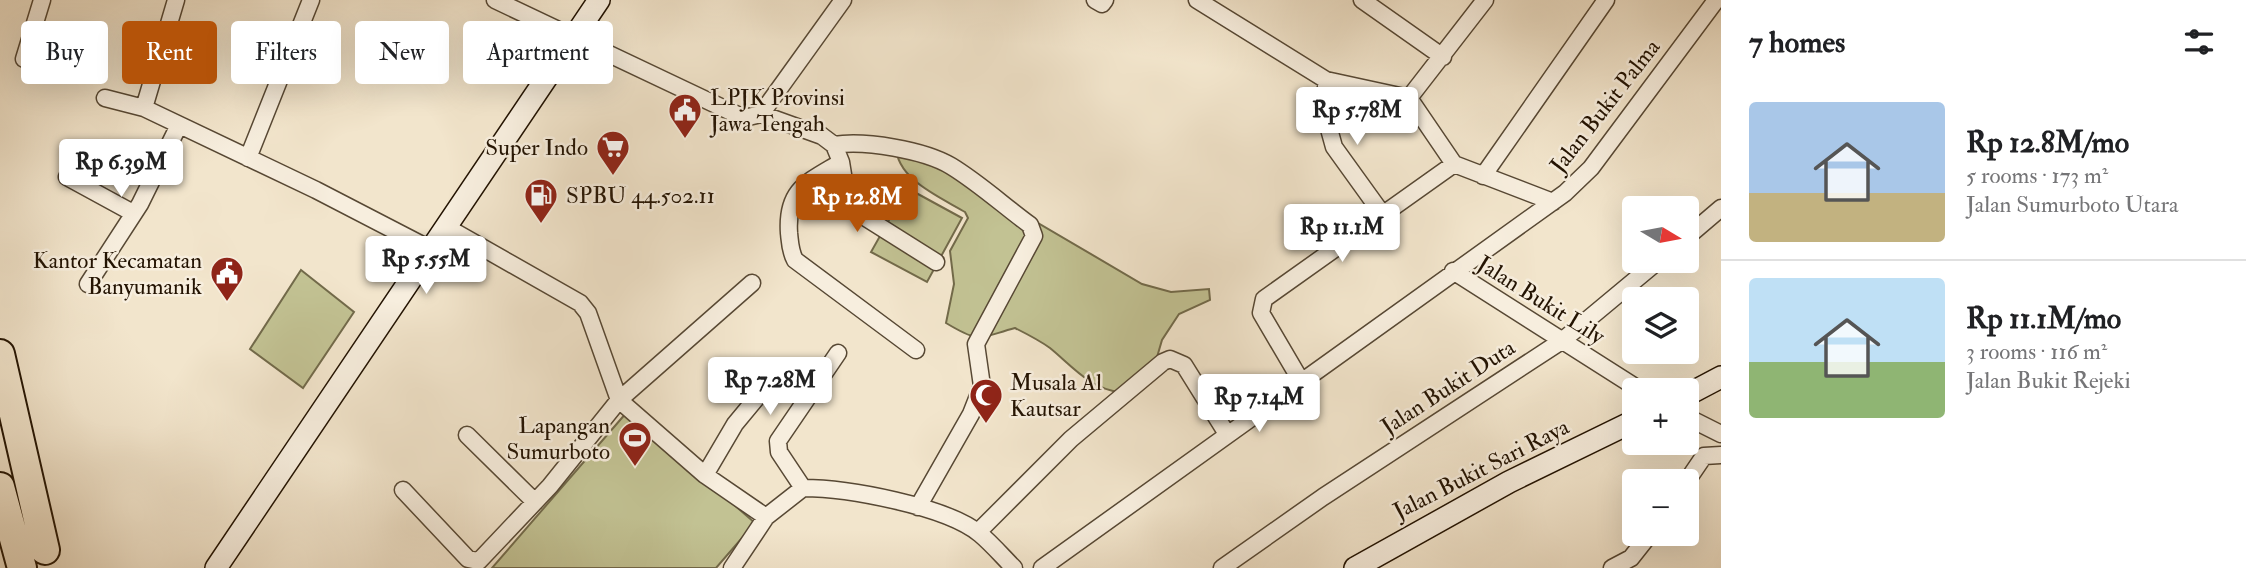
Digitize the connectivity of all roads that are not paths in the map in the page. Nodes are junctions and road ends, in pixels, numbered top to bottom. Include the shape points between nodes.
1 (42, 0) edge
2 (176, 0) edge
3 (311, 0) edge
4 (495, 0) edge
5 (598, 0) edge
6 (843, 0) edge
7 (1095, 0) edge
8 (1105, 0) edge
9 (1196, 0) edge
10 (1362, 0) edge
11 (1485, 0) edge
12 (1606, 0) edge
13 (1715, 4) edge
14 (36, 21) edge
15 (539, 21) edge
16 (585, 21) edge
17 (613, 56) edge
18 (1443, 57) junction
19 (1326, 80) junction
20 (543, 84) edge
21 (105, 98) dead end
22 (1409, 98) junction
23 (144, 108) junction
24 (761, 114) junction
25 (178, 127) junction
26 (834, 145) junction
27 (248, 158) junction
28 (841, 162) junction
29 (1454, 164) junction
30 (1483, 176) junction
31 (67, 177) dead end
32 (1553, 202) junction
33 (1721, 208) edge
34 (133, 213) junction
35 (1383, 215) junction
36 (1699, 227) edge
37 (448, 228) junction
38 (432, 250) junction
39 (936, 262) dead end
40 (1454, 271) junction
41 (1644, 273) edge
42 (752, 283) dead end
43 (88, 284) dead end
44 (1563, 340) junction
45 (916, 350) dead end
46 (0, 354) edge
47 (838, 354) dead end
48 (1721, 377) edge
49 (1622, 378) edge
50 (1301, 381) junction
51 (0, 389) edge
52 (1699, 389) edge
53 (759, 395) dead end
54 (619, 400) junction
55 (1699, 423) edge
56 (1622, 427) edge
57 (1227, 434) junction
58 (1721, 434) edge
59 (467, 435) dead end
60 (1721, 455) edge
61 (1695, 469) edge
62 (705, 475) junction
63 (0, 487) edge
64 (803, 488) junction
65 (403, 490) dead end
66 (536, 502) junction
67 (918, 507) junction
68 (766, 517) junction
69 (978, 532) junction
70 (1640, 546) edge
71 (48, 559) edge
72 (22, 568) edge
73 (216, 568) edge
74 (732, 568) edge
75 (1014, 568) edge
76 (1042, 568) edge
77 (1222, 568) edge
78 (1354, 568) edge
79 (1612, 568) edge

1 - 14 street
2 - 23 street
3 - 27 street
4 - 15 street
5 - 16 main road
6 - 24 street
7 - 8 street via 1102,4
9 - 19 street
10 - 18 street
11 - 18 street
12 - 30 street
13 - 32 street, Jalan Bukit Palma via 1591,168
17 - 24 street via 744,118
18 - 22 street
19 - 22 street
19 - 35 street via 1326,118 1334,147
20 - 37 main road
21 - 23 street
22 - 29 street
23 - 25 street
24 - 26 street via 822,136
25 - 27 street
25 - 34 street
26 - 28 street
26 - 67 street via 864,143 950,165 1030,225 1034,236 976,344 982,386 971,414
27 - 38 street
28 - 39 street via 845,193 855,211
28 - 45 street via 797,191 788,215 791,253
29 - 30 street
29 - 35 street
30 - 32 street
31 - 34 street
32 - 40 street, Jalan Bukit Palma
33 - 36 street
34 - 43 street
35 - 50 street via 1264,299 1261,313
37 - 38 main road
37 - 54 street via 580,303 588,313
38 - 73 main road
40 - 44 street, Jalan Bukit Lily
40 - 50 street, Jalan Bukit Palma
41 - 44 street, Jalan Bukit Duta
42 - 54 street
44 - 49 street, Jalan Bukit Lily
44 - 77 street, Jalan Bukit Duta via 1344,482
46 - 71 highway
47 - 64 street via 778,441 779,452
48 - 52 main road
50 - 57 street, Jalan Bukit Palma
51 - 71 highway
53 - 62 street via 735,424
54 - 62 street
54 - 66 street
55 - 58 street
56 - 78 main road, Jalan Bukit Sari Raya via 1509,482
57 - 69 street via 1184,365 1170,359 1071,439
57 - 76 street, Jalan Bukit Palma
59 - 66 street
60 - 61 street via 1704,456
62 - 68 street
63 - 72 highway
64 - 67 street via 848,491
64 - 68 street
65 - 66 street via 474,562
67 - 69 street
68 - 74 street
69 - 75 street
70 - 79 street via 1631,558

